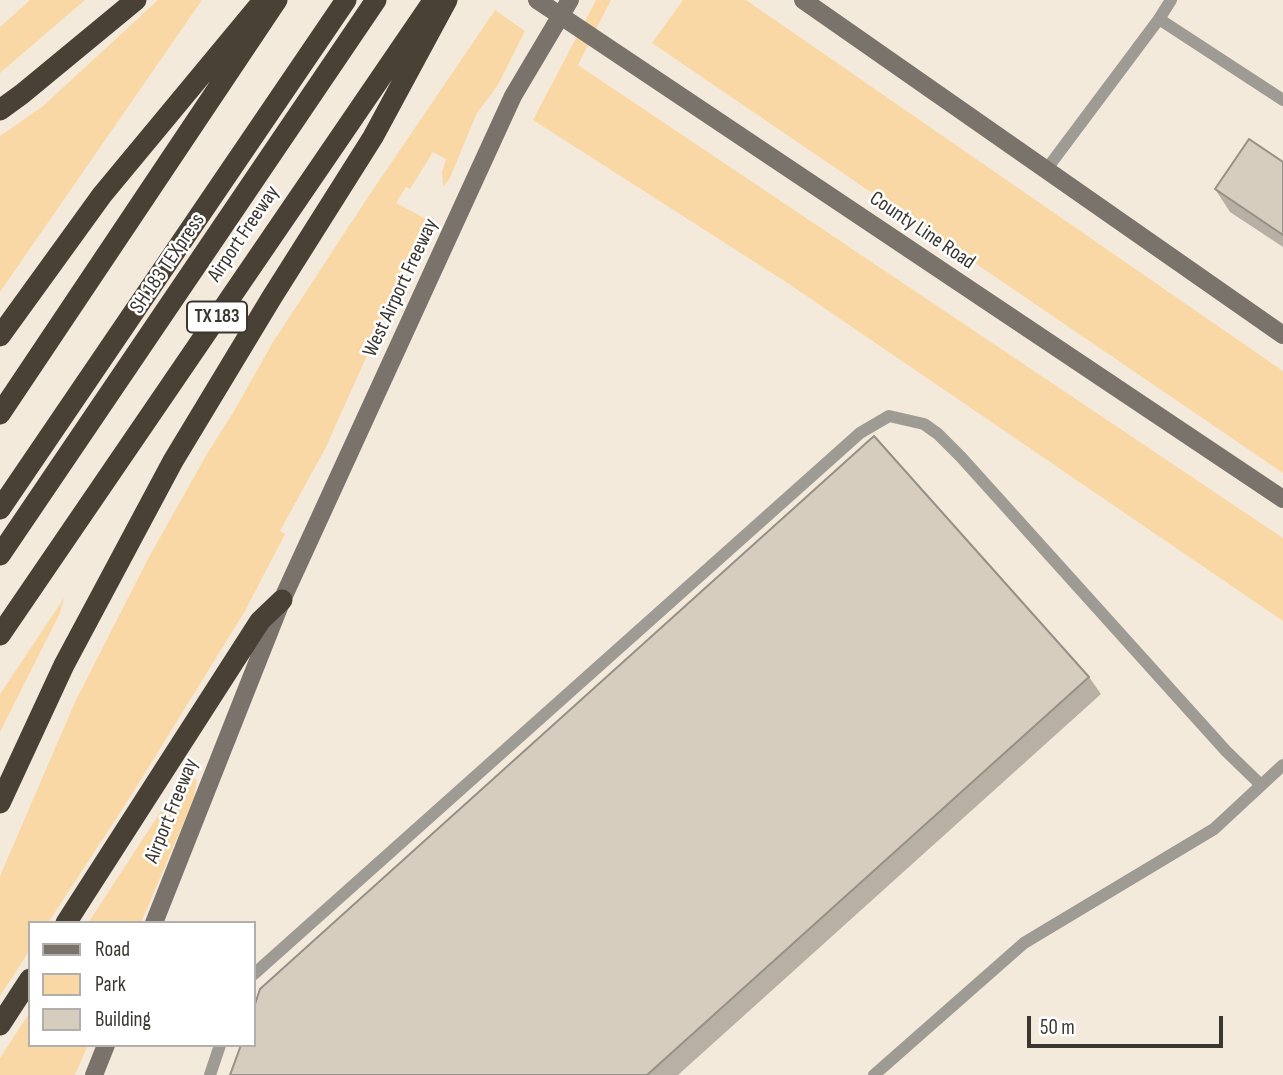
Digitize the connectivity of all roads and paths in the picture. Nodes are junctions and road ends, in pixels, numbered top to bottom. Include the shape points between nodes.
1 (136, 0) edge
2 (263, 0) edge
3 (277, 0) edge
4 (346, 0) edge
5 (376, 0) edge
6 (434, 0) edge
7 (447, 0) edge
8 (537, 0) edge
9 (570, 0) edge
10 (803, 0) edge
11 (1171, 0) edge
12 (1159, 19) junction
13 (1283, 100) edge
14 (0, 110) edge
15 (1046, 170) junction
16 (1283, 335) edge
17 (0, 336) edge
18 (0, 414) edge
19 (1283, 499) edge
20 (0, 509) edge
21 (0, 555) edge
22 (282, 600) junction
23 (0, 635) edge
24 (1283, 765) edge
25 (1261, 785) junction
26 (0, 803) edge
27 (67, 921) edge
28 (155, 921) edge
29 (256, 972) edge
30 (28, 982) edge
31 (0, 1025) edge
32 (105, 1047) edge
33 (219, 1047) edge
34 (94, 1075) edge
35 (210, 1075) edge
36 (874, 1075) edge

1 - 14 highway
2 - 17 highway via 103,195
3 - 18 highway
4 - 20 highway, SH 183 TEXpress
5 - 21 highway, SH 183 TEXpress
6 - 23 highway, Airport Freeway / TX 183
7 - 26 highway via 373,137 173,461 64,665
8 - 19 main road, County Line Road
9 - 22 main road, West Airport Freeway via 513,96
10 - 15 main road
11 - 12 lane
12 - 13 lane
12 - 15 lane
15 - 16 main road
22 - 27 highway via 260,621
22 - 28 main road, Airport Freeway
24 - 25 lane
25 - 29 lane via 938,434 924,424 889,416 860,433
25 - 36 lane via 1214,829 1024,943
30 - 31 highway
32 - 34 main road
33 - 35 lane

